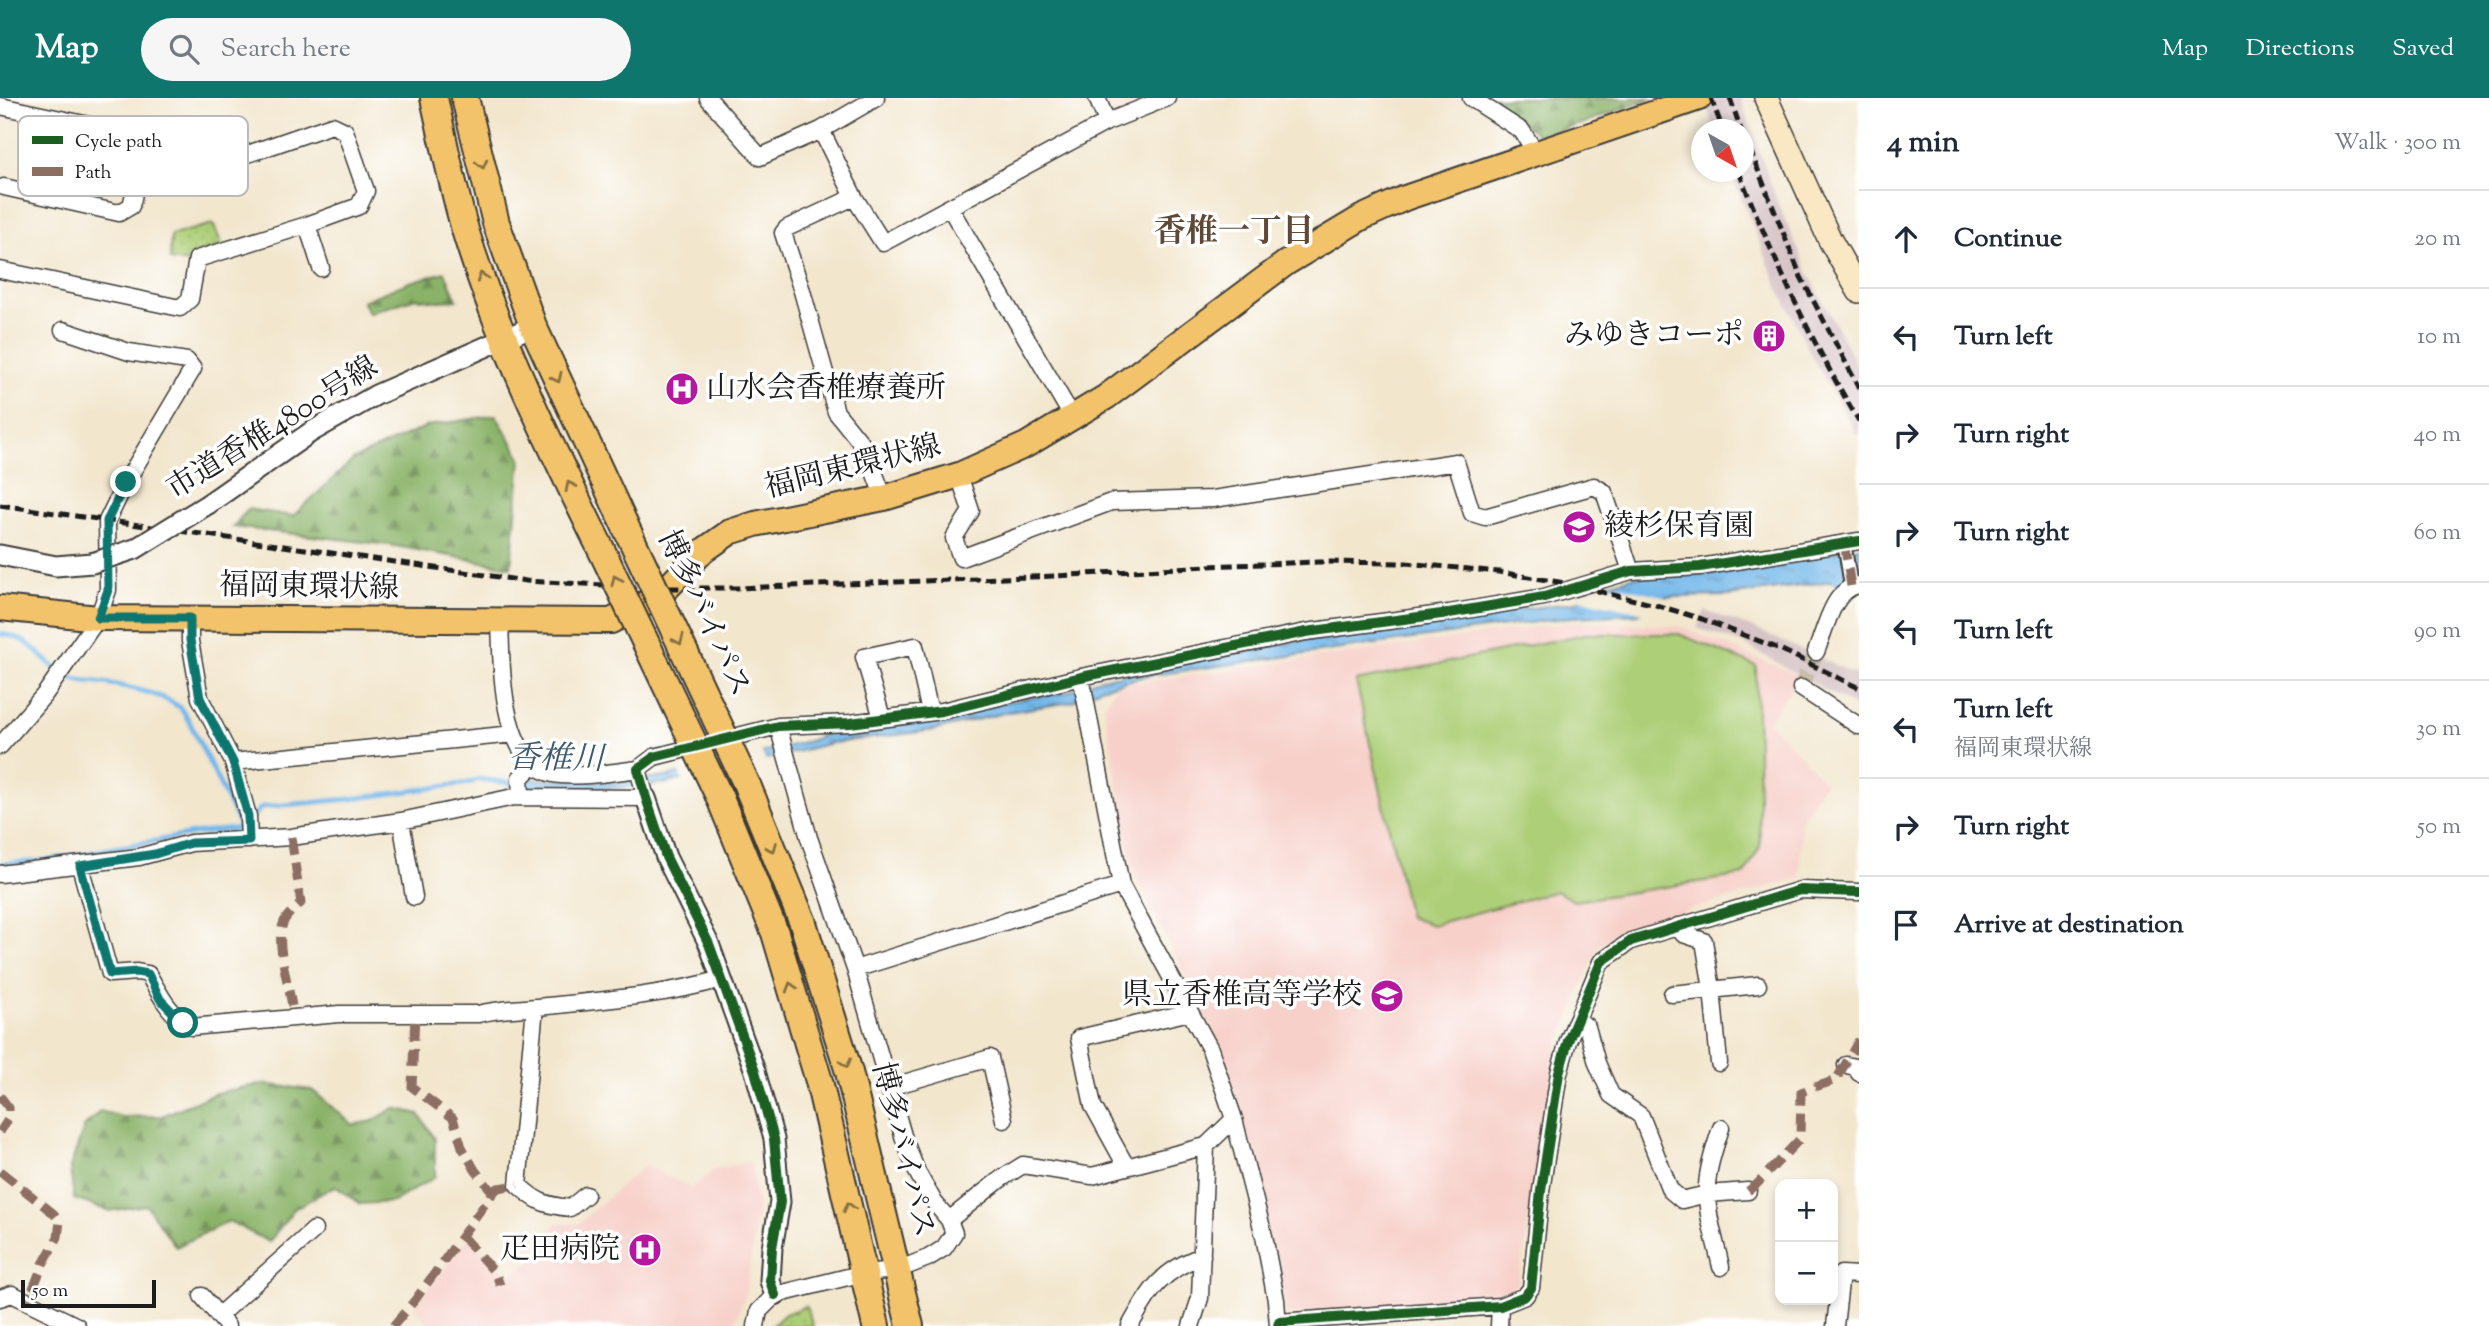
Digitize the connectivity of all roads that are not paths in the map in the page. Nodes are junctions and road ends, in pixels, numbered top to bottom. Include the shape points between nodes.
1 (434, 98) edge
2 (465, 98) edge
3 (708, 98) edge
4 (876, 98) edge
5 (1097, 98) edge
6 (1167, 98) edge
7 (1471, 98) edge
8 (1699, 98) edge
9 (1766, 98) edge
10 (0, 106) edge
11 (48, 116) edge
12 (1107, 122) junction
13 (821, 130) junction
14 (1536, 153) junction
15 (248, 154) edge
16 (23, 196) edge
17 (133, 196) edge
18 (854, 197) junction
19 (950, 208) junction
20 (307, 225) junction
21 (321, 268) dead end
22 (0, 270) edge
23 (1859, 291) edge
24 (533, 326) junction
25 (63, 330) dead end
26 (503, 338) junction
27 (1073, 418) junction
28 (958, 475) junction
29 (884, 498) junction
30 (1852, 542) edge
31 (0, 555) edge
32 (1631, 571) junction
33 (1855, 585) edge
34 (0, 608) edge
35 (98, 618) junction
36 (190, 618) junction
37 (500, 622) junction
38 (1816, 652) tunnel mouth
39 (1081, 677) junction
40 (1801, 688) dead end
41 (930, 712) junction
42 (882, 718) junction
43 (778, 726) junction
44 (1859, 726) edge
45 (514, 734) junction
46 (0, 747) edge
47 (233, 762) junction
48 (533, 765) junction
49 (638, 769) junction
50 (521, 796) junction
51 (646, 798) junction
52 (401, 821) junction
53 (249, 841) junction
54 (80, 866) junction
55 (0, 874) edge
56 (1121, 884) junction
57 (1859, 892) edge
58 (414, 897) dead end
59 (1678, 926) junction
60 (855, 969) junction
61 (722, 979) junction
62 (1758, 985) dead end
63 (1712, 989) junction
64 (1672, 994) dead end
65 (535, 1007) junction
66 (1190, 1012) junction
67 (1577, 1019) junction
68 (1720, 1063) dead end
69 (890, 1087) junction
70 (1234, 1119) junction
71 (1004, 1120) dead end
72 (1721, 1128) dead end
73 (1206, 1146) junction
74 (1126, 1166) junction
75 (1748, 1191) dead end
76 (1707, 1194) junction
77 (586, 1195) dead end
78 (949, 1220) junction
79 (314, 1230) dead end
80 (1202, 1256) junction
81 (1721, 1267) dead end
82 (897, 1270) junction
83 (864, 1273) junction
84 (1859, 1275) edge
85 (775, 1295) junction
86 (202, 1296) dead end
87 (0, 1298) edge
88 (1500, 1306) junction
89 (222, 1321) edge
90 (1278, 1324) edge
91 (77, 1326) edge
92 (756, 1326) edge
93 (876, 1326) edge
94 (910, 1326) edge
95 (1130, 1326) edge
96 (1191, 1326) edge
97 (1499, 1326) edge
98 (1835, 1326) edge

26 -> 1 highway via 466,232
2 -> 24 highway, 博多バイパス via 496,223
3 - 13 street via 760,157
4 - 13 street
5 - 12 street
6 - 12 street
7 - 14 street via 1522,131
8 - 14 main road, 福岡東環状線
9 - 23 main road via 1830,240
10 - 11 street
12 - 19 street
13 - 18 street
14 - 27 main road, 福岡東環状線 via 1405,198 1327,237
15 - 20 street via 332,125 345,131 366,191 359,206
16 - 17 street via 119,213 131,206
18 - 19 street via 883,243
18 - 29 street via 783,233 836,412 865,448
19 - 27 street
20 - 21 street
20 - 22 street via 197,259 190,299 180,308
24 - 26 street, 市道香椎4800号線
24 -> 82 highway, 博多バイパス, bridge via 747,785 803,923 849,1072
25 - 35 street via 129,352 187,362 193,369 107,521 108,590
26 - 31 street, 市道香椎4800号線, bridge via 376,395 135,549 92,563 56,566
83 -> 26 highway, bridge via 819,1081 775,933 719,796 539,424
27 - 28 main road, 福岡東環状線
28 - 29 main road, 福岡東環状線
28 - 32 street via 971,511 954,538 961,558 1111,502 1213,499 1456,461 1472,513 1485,517 1594,486 1604,492
29 - 37 main road, 福岡東環状線 via 730,532 703,551 667,588 611,621
30 - 32 street via 1700,567
30 - 33 street
32 - 39 street via 1544,597 1306,632
33 - 38 street via 1839,596
34 - 35 main road, 福岡東環状線
35 - 36 main road, 福岡東環状線
35 - 46 street via 45,694
36 - 37 main road, 福岡東環状線
36 - 47 street via 200,698
37 - 45 street via 505,695
39 - 41 street
39 - 56 street
40 - 44 street
41 - 42 street
41 - 42 street via 915,646 864,657
42 - 43 street
43 - 49 street via 654,757
43 - 60 street
45 - 47 street
45 - 48 street
47 - 53 street via 249,821
48 - 49 street via 553,774
48 - 50 street via 520,778
49 - 51 street
50 - 51 street
50 - 52 street
51 - 61 street via 666,857
52 - 53 street
52 - 58 street
53 - 54 street via 191,843
54 - 55 street
54 - 65 street via 110,974 148,974 160,999 191,1027 328,1015 478,1014
56 - 60 street
56 - 66 street
57 - 59 street via 1800,890
59 - 63 street via 1683,934 1704,941
59 - 67 street via 1631,941 1601,962
60 - 69 street
61 - 65 street via 689,989
61 - 85 street via 774,1139 780,1202 770,1281
62 - 63 street
63 - 64 street
63 - 68 street
65 - 77 street via 518,1185 536,1201 550,1206 570,1208
66 - 70 street via 1210,1049
66 - 74 street via 1079,1038 1094,1106
67 - 76 street via 1587,1027 1611,1095 1640,1116 1670,1190 1682,1200
67 - 88 street via 1559,1073 1531,1288 1525,1296
69 - 71 street via 990,1058
69 - 78 street via 917,1172
70 - 73 street
70 - 90 street via 1264,1236
72 - 76 street via 1707,1177
73 - 74 street
73 - 80 street
74 - 78 street via 1092,1176 1023,1165
75 - 76 street
76 - 81 street
78 - 82 street via 954,1233 944,1248
79 - 89 street
80 - 95 street via 1180,1264 1149,1292
80 - 96 street via 1200,1298
82 - 83 street
82 - 94 highway, 博多バイパス
83 - 85 street
83 - 93 highway
84 - 98 street via 1840,1274
85 - 92 street via 760,1311
86 - 89 street
87 - 91 street via 12,1294
88 - 90 street
88 - 97 street

